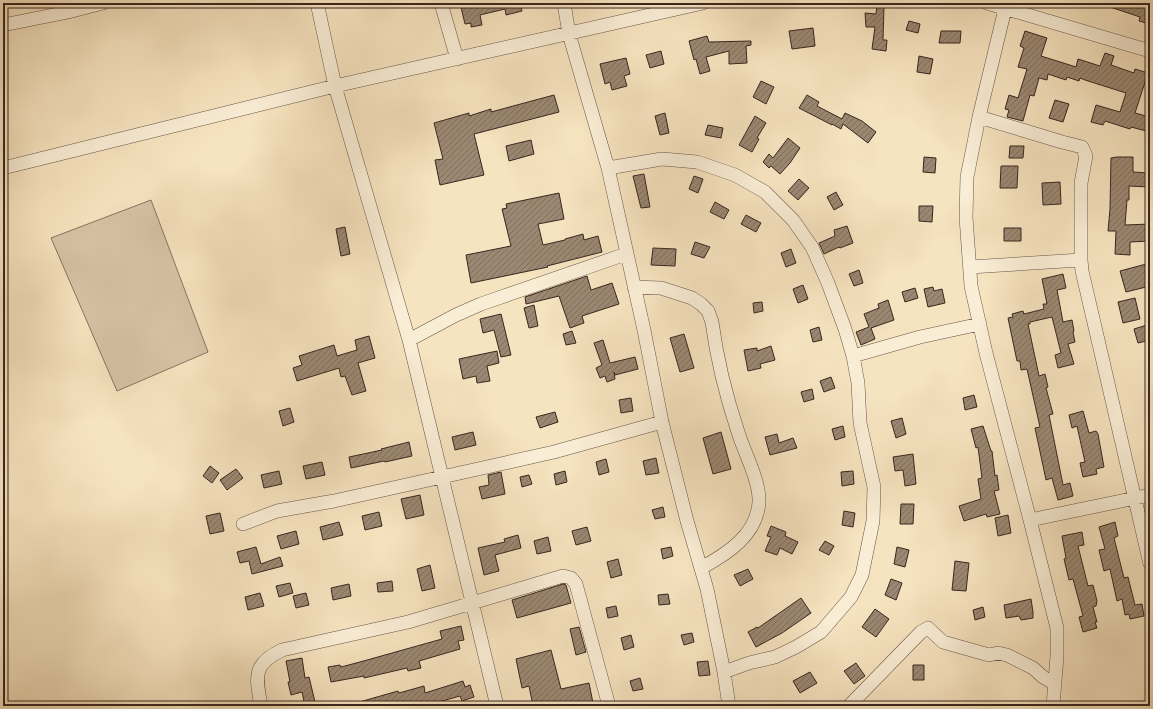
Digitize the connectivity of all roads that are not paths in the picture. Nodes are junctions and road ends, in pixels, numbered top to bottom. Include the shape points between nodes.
1 (103, 3) edge
2 (317, 3) edge
3 (441, 3) edge
4 (564, 3) edge
5 (987, 3) edge
6 (695, 4) edge
7 (1005, 9) junction
8 (3, 25) edge
9 (569, 34) junction
10 (1150, 51) edge
11 (457, 59) junction
12 (335, 86) junction
13 (979, 117) junction
14 (3, 168) edge
15 (608, 168) junction
16 (626, 254) junction
17 (1081, 260) junction
18 (970, 267) junction
19 (634, 287) junction
20 (980, 324) junction
21 (409, 340) junction
22 (853, 356) junction
23 (662, 422) junction
24 (442, 477) junction
25 (1150, 495) edge
26 (1135, 498) junction
27 (1030, 520) junction
28 (243, 524) dead end
29 (1150, 564) edge
30 (701, 568) junction
31 (472, 603) junction
32 (724, 672) junction
33 (1055, 684) junction
34 (261, 706) edge
35 (497, 706) edge
36 (609, 706) edge
37 (729, 706) edge
38 (849, 706) edge
39 (1053, 706) edge

1 - 8 street
2 - 12 street
3 - 11 street
4 - 9 street
5 - 7 street
6 - 9 street
7 - 10 street
7 - 13 street
9 - 11 street
9 - 15 street
11 - 12 street
12 - 14 street
12 - 21 street
13 - 17 street via 1082,147 1086,156 1081,183
13 - 18 street via 967,178 966,217
15 - 16 street
15 - 22 street via 662,158 697,162 735,175 765,192 793,220 812,247 831,290
16 - 19 street
16 - 21 street via 481,304
17 - 18 street
17 - 26 street
18 - 20 street via 971,286
19 - 23 street
19 - 30 street via 661,288 675,292 701,304 708,311 725,391 758,491 759,502 754,521 737,546
20 - 22 street via 920,337
20 - 27 street
21 - 24 street
22 - 32 street via 858,383 860,423 874,487 873,521 862,575 851,597 821,632 775,657
23 - 24 street via 554,452
23 - 30 street
24 - 28 street via 277,511
24 - 31 street
25 - 26 street
26 - 27 street
26 - 29 street
27 - 33 street via 1057,628
30 - 32 street
31 - 34 street via 408,622 282,650 269,656 260,666 257,676
31 - 35 street
31 - 36 street via 563,576 571,578 576,584
32 - 37 street
33 - 38 street via 1033,668 1007,656 998,653 989,655 943,642 928,628 921,632
33 - 39 street

